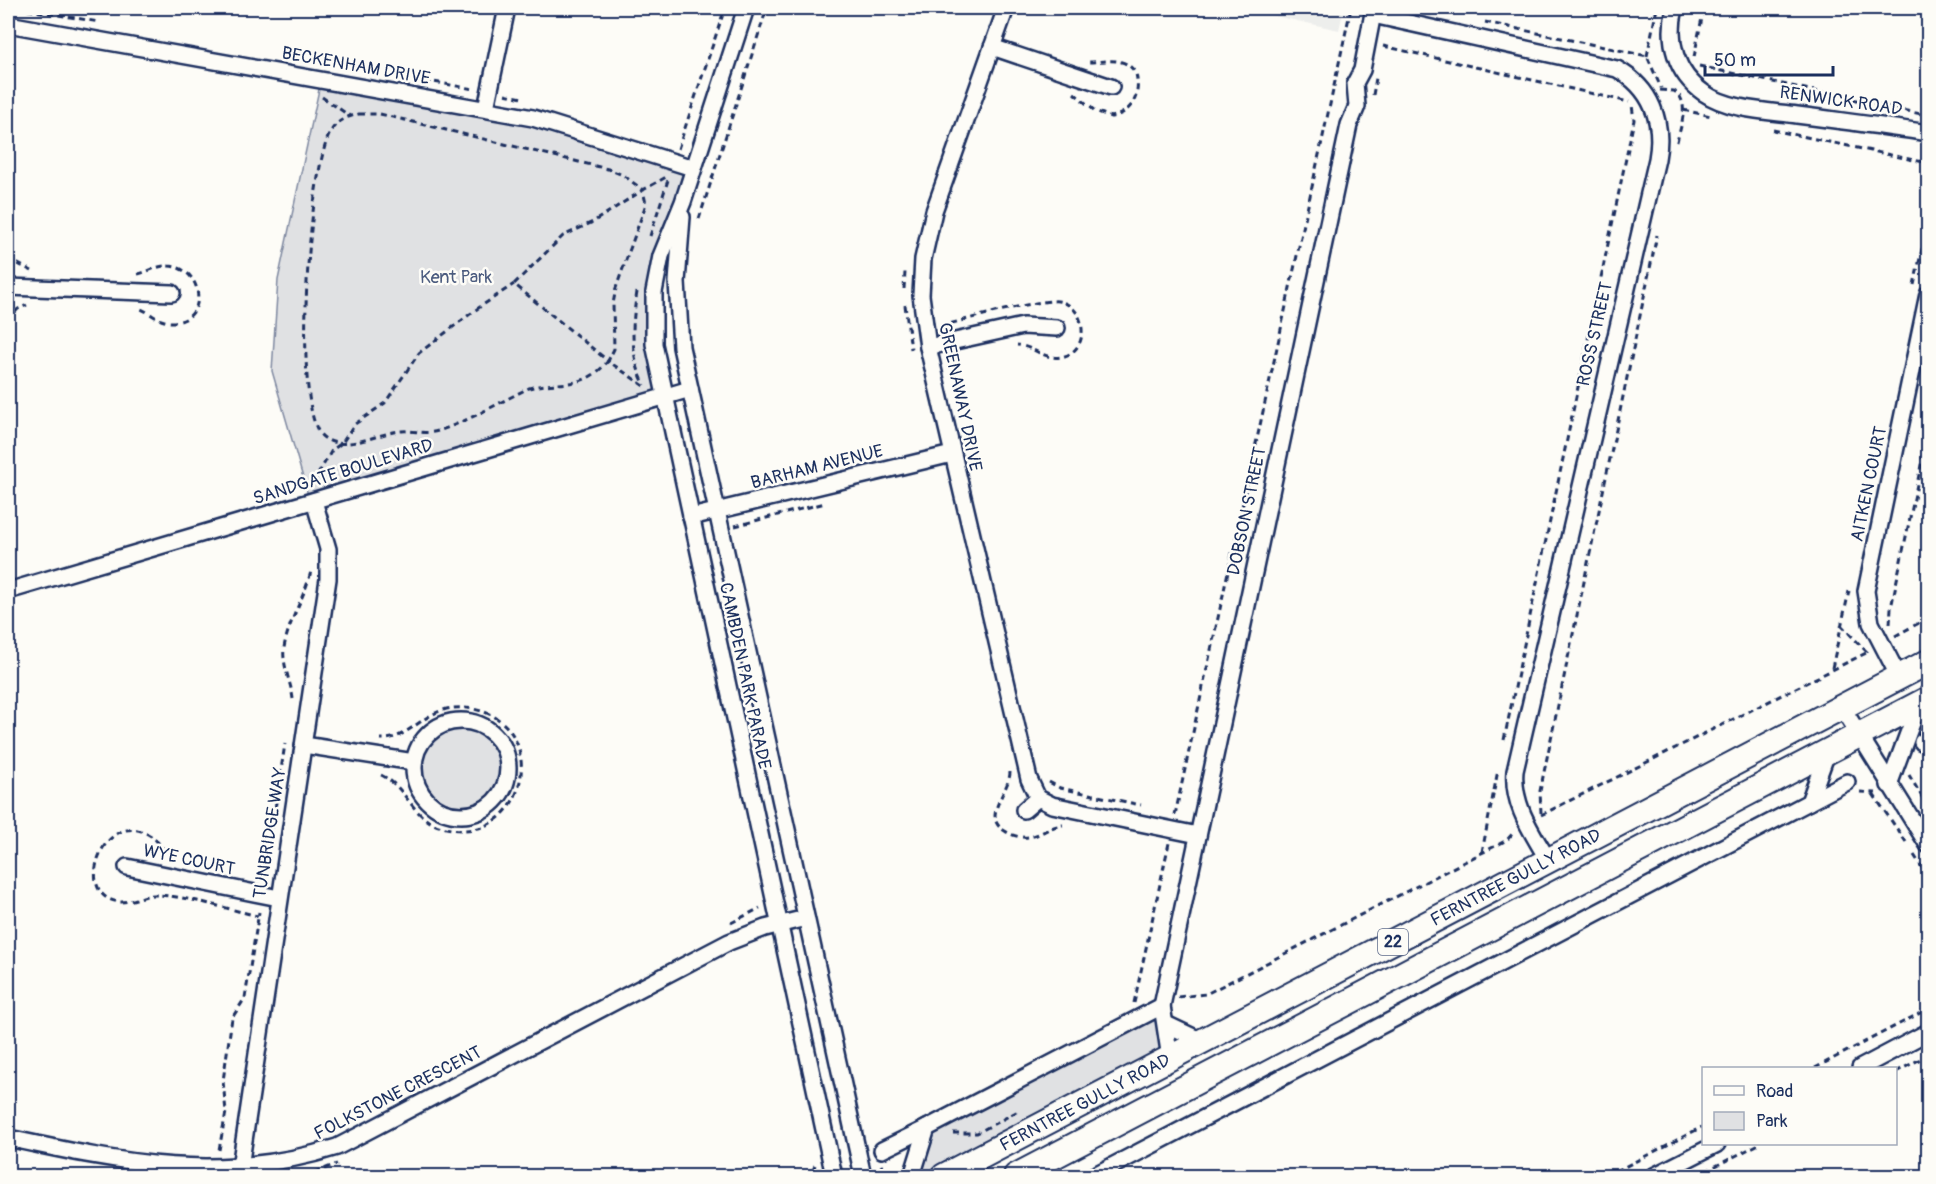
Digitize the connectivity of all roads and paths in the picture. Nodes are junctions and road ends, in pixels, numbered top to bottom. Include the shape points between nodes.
1 (507, 8) edge
2 (725, 8) edge
3 (746, 8) edge
4 (767, 8) edge
5 (1006, 8) edge
6 (1351, 8) edge
7 (1657, 8) edge
8 (1675, 8) edge
9 (1704, 8) edge
10 (1373, 11) edge
11 (8, 24) edge
12 (1383, 46) dead end
13 (992, 47) junction
14 (1647, 56) dead end
15 (1111, 87) dead end
16 (1655, 92) dead end
17 (1640, 101) dead end
18 (1632, 105) junction
19 (486, 108) junction
20 (1683, 110) junction
21 (1929, 116) edge
22 (1717, 117) dead end
23 (1772, 130) dead end
24 (1929, 133) edge
25 (677, 151) dead end
26 (1674, 156) dead end
27 (1929, 163) edge
28 (693, 168) junction
29 (670, 175) dead end
30 (643, 190) junction
31 (683, 202) junction
32 (1660, 224) dead end
33 (697, 226) dead end
34 (514, 284) junction
35 (8, 287) edge
36 (172, 293) dead end
37 (1929, 294) edge
38 (940, 318) dead end
39 (1057, 328) dead end
40 (942, 330) dead end
41 (928, 346) junction
42 (608, 361) junction
43 (646, 387) dead end
44 (690, 389) junction
45 (663, 396) junction
46 (1929, 432) edge
47 (342, 443) junction
48 (952, 454) junction
49 (303, 486) dead end
50 (315, 501) junction
51 (718, 511) junction
52 (691, 517) junction
53 (311, 569) dead end
54 (8, 591) edge
55 (1929, 618) edge
56 (1841, 625) dead end
57 (1895, 636) junction
58 (1888, 639) dead end
59 (1874, 649) dead end
60 (1867, 652) junction
61 (1929, 662) edge
62 (1899, 677) junction
63 (292, 700) dead end
64 (1925, 704) edge
65 (1842, 706) junction
66 (287, 733) dead end
67 (1858, 736) junction
68 (376, 739) dead end
69 (1503, 743) dead end
70 (304, 745) junction
71 (1827, 753) junction
72 (414, 762) junction
73 (1499, 763) dead end
74 (377, 774) dead end
75 (1909, 775) dead end
76 (1047, 779) dead end
77 (1846, 782) dead end
78 (1889, 786) junction
79 (1873, 794) dead end
80 (1038, 798) junction
81 (1809, 802) junction
82 (1929, 807) edge
83 (1152, 808) dead end
84 (1023, 810) dead end
85 (1542, 815) junction
86 (1534, 818) dead end
87 (1173, 821) dead end
88 (1517, 828) dead end
89 (1198, 835) junction
90 (1170, 838) dead end
91 (1929, 845) edge
92 (1482, 852) junction
93 (1548, 860) junction
94 (127, 867) dead end
95 (1929, 877) edge
96 (264, 882) dead end
97 (279, 898) junction
98 (258, 912) dead end
99 (806, 918) junction
100 (778, 924) junction
101 (1167, 1002) junction
102 (1134, 1003) dead end
103 (1929, 1009) edge
104 (1166, 1024) junction
105 (1929, 1032) edge
106 (1202, 1041) junction
107 (1929, 1055) edge
108 (1170, 1058) junction
109 (1817, 1067) edge
110 (1862, 1067) edge
111 (1897, 1071) edge
112 (1020, 1110) dead end
113 (1702, 1127) edge
114 (927, 1128) junction
115 (949, 1133) dead end
116 (8, 1138) edge
117 (1713, 1145) edge
118 (1756, 1145) edge
119 (856, 1149) junction
120 (882, 1150) dead end
121 (218, 1155) dead end
122 (830, 1158) junction
123 (813, 1171) dead end
124 (239, 1174) junction
125 (802, 1176) edge
126 (834, 1176) edge
127 (863, 1176) edge
128 (912, 1176) edge
129 (944, 1176) edge
130 (1016, 1176) edge
131 (1093, 1176) edge
132 (1607, 1176) edge
133 (1654, 1176) edge
134 (1696, 1176) edge

1 - 19 street
2 - 25 path
3 - 28 street, CAMBDEN PARK PARADE
4 - 33 path
5 - 13 street, GREENAWAY DRIVE
6 - 87 path
7 - 14 path
8 - 24 street, RENWICK ROAD via 1672,39 1678,63 1689,81 1716,100 1767,111
9 - 21 path via 1692,64
10 - 89 street, DOBSON STREET via 1362,70 1355,82 1357,106 1349,125
10 - 93 street, ROSS STREET via 1617,69 1644,92 1658,123 1657,159 1515,771 1515,791 1521,810
11 - 19 street, BECKENHAM DRIVE
12 - 18 path via 1625,99
13 - 15 street
13 - 41 street, GREENAWAY DRIVE via 926,240 921,295
16 - 20 path via 1669,90 1680,94
17 - 18 path
18 - 69 path via 1634,120
19 - 28 street, BECKENHAM DRIVE via 555,123
20 - 22 path
20 - 26 path
23 - 27 path
28 - 31 street, CAMBDEN PARK PARADE
29 - 30 path
30 - 34 path via 563,236
30 - 42 path via 646,204 613,304 615,342
30 - 47 path via 608,169 380,114 350,116 338,122 326,140 310,231 308,374 309,407 315,426 324,438
31 - 44 street, CAMBDEN PARK PARADE via 677,301
31 - 45 street, CAMBDEN PARK PARADE via 661,256 654,292 654,344
32 - 85 path via 1540,791
34 - 42 path
34 - 47 path via 419,353 385,403 355,424
35 - 36 street
37 - 62 street, AITKEN COURT via 1866,591 1871,623
38 - 40 path
39 - 41 street via 1023,326
41 - 48 street, GREENAWAY DRIVE
42 - 43 path
42 - 47 path via 576,384 529,388 438,431 389,432
44 - 45 street, SANDGATE BOULEVARD
44 - 51 street, CAMBDEN PARK PARADE
45 - 50 street, SANDGATE BOULEVARD
45 - 52 street, CAMBDEN PARK PARADE
46 - 57 path via 1891,608 1890,623
47 - 49 path via 332,450 315,482
48 - 51 street, BARHAM AVENUE
48 - 80 street, GREENAWAY DRIVE via 1029,778
50 - 54 street, SANDGATE BOULEVARD
50 - 70 street, TUNBRIDGE WAY via 328,549 328,579
51 - 52 street, BARHAM AVENUE
51 - 99 street, CAMBDEN PARK PARADE
52 - 100 street, CAMBDEN PARK PARADE
53 - 63 path via 284,648
55 - 57 path
56 - 60 path
57 - 58 path
59 - 60 path
60 - 85 path
61 - 62 main road, FERNTREE GULLY ROAD / 22
62 - 65 main road, FERNTREE GULLY ROAD / 22
64 - 67 main road, FERNTREE GULLY ROAD / 22
64 - 78 street
65 - 67 street
65 - 93 main road, FERNTREE GULLY ROAD / 22
66 - 96 path
67 - 71 main road, FERNTREE GULLY ROAD / 22
67 - 78 street
68 - 74 path via 396,738 443,709 474,709 501,723 515,740 522,768 507,812 477,828 456,830 423,819 391,780
70 - 72 street
70 - 97 street, TUNBRIDGE WAY
71 - 81 street
71 - 130 main road, FERNTREE GULLY ROAD / 22
72 - 72 street via 418,746 429,733 459,720 475,723 495,736 507,757 508,774 496,801 470,815 455,815 428,803 414,777
73 - 92 path
75 - 82 path
76 - 83 path via 1060,788
77 - 81 street
78 - 91 street
79 - 95 path
80 - 84 street
80 - 89 street via 1052,805
81 - 131 street
85 - 86 path
88 - 92 path via 1507,840
89 - 101 street, DOBSON STREET
90 - 102 path
92 - 101 path via 1206,994
93 - 106 main road, FERNTREE GULLY ROAD / 22
94 - 97 street, WYE COURT
97 - 124 street, TUNBRIDGE WAY
98 - 121 path via 245,998 232,1018 223,1081 226,1112
99 - 100 street, FOLKSTONE CRESCENT
99 - 119 street, CAMBDEN PARK PARADE
100 - 122 street, CAMBDEN PARK PARADE
100 - 124 street, FOLKSTONE CRESCENT via 729,942 337,1148 290,1165
101 - 104 street, DOBSON STREET
101 - 114 street
103 - 109 path
104 - 106 street
104 - 108 street, DOBSON STREET
105 - 110 street
106 - 108 main road, FERNTREE GULLY ROAD / 22
107 - 111 path
108 - 129 main road, FERNTREE GULLY ROAD / 22
112 - 115 path via 977,1134
113 - 132 path
114 - 120 street
114 - 128 street
116 - 124 street, FOLKSTONE CRESCENT via 170,1172
117 - 133 street
118 - 134 path
119 - 122 street
119 - 127 street, CAMBDEN PARK PARADE
122 - 126 street, CAMBDEN PARK PARADE
123 - 125 path

